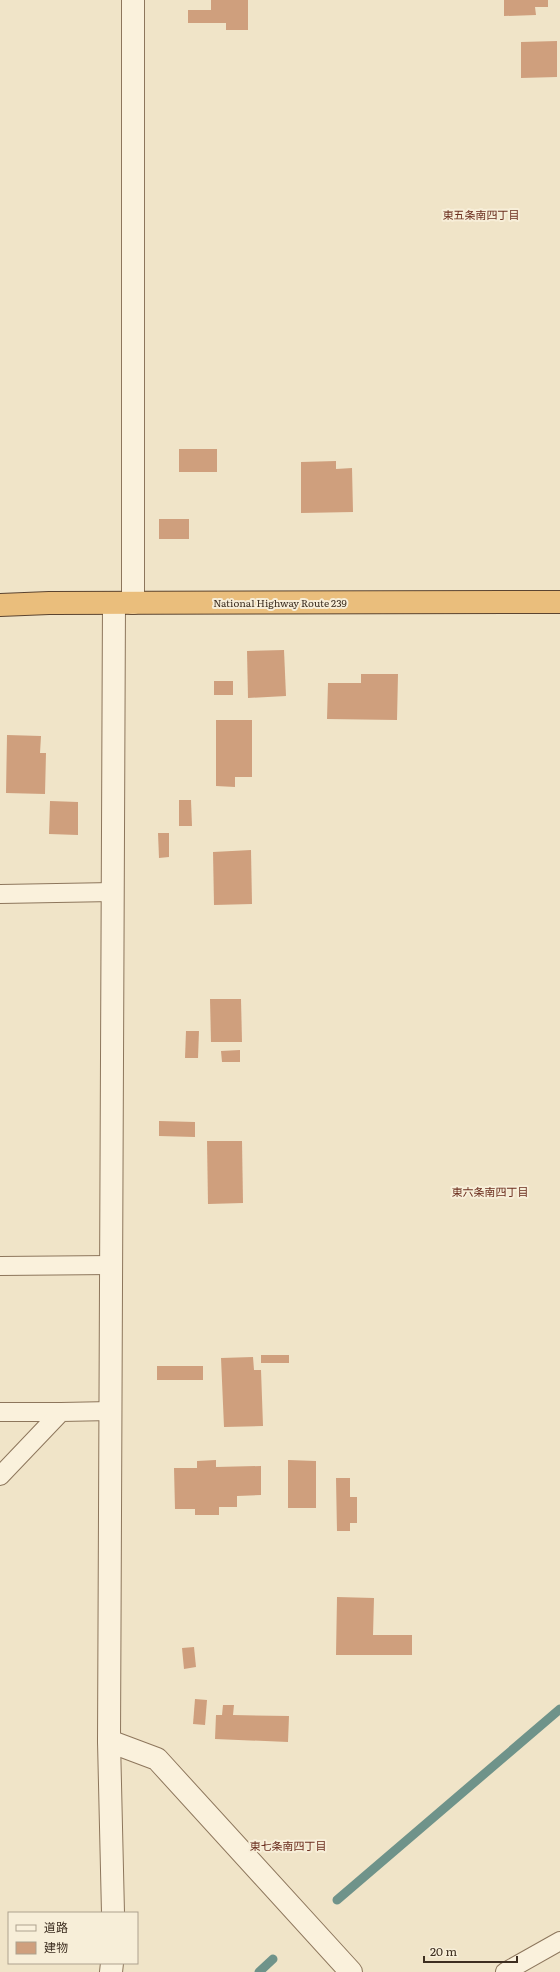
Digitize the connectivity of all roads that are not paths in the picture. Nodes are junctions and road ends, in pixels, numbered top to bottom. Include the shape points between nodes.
1 (133, 0) edge
2 (560, 602) edge
3 (124, 603) junction
4 (0, 605) edge
5 (113, 892) junction
6 (0, 894) edge
7 (112, 1265) junction
8 (0, 1266) edge
9 (111, 1411) junction
10 (0, 1412) edge
11 (61, 1412) junction
12 (0, 1476) edge
13 (109, 1741) junction
14 (113, 1912) edge
15 (560, 1942) edge
16 (351, 1972) edge
17 (505, 1972) edge

1 - 3 street
2 - 3 highway, National Highway Route 239
3 - 4 highway, National Highway Route 239
3 - 5 street
5 - 6 lane
5 - 7 street
7 - 8 lane
7 - 9 street
9 - 11 lane
9 - 13 street
10 - 11 lane
11 - 12 lane
13 - 14 street
13 - 16 street via 157,1759
15 - 17 lane

